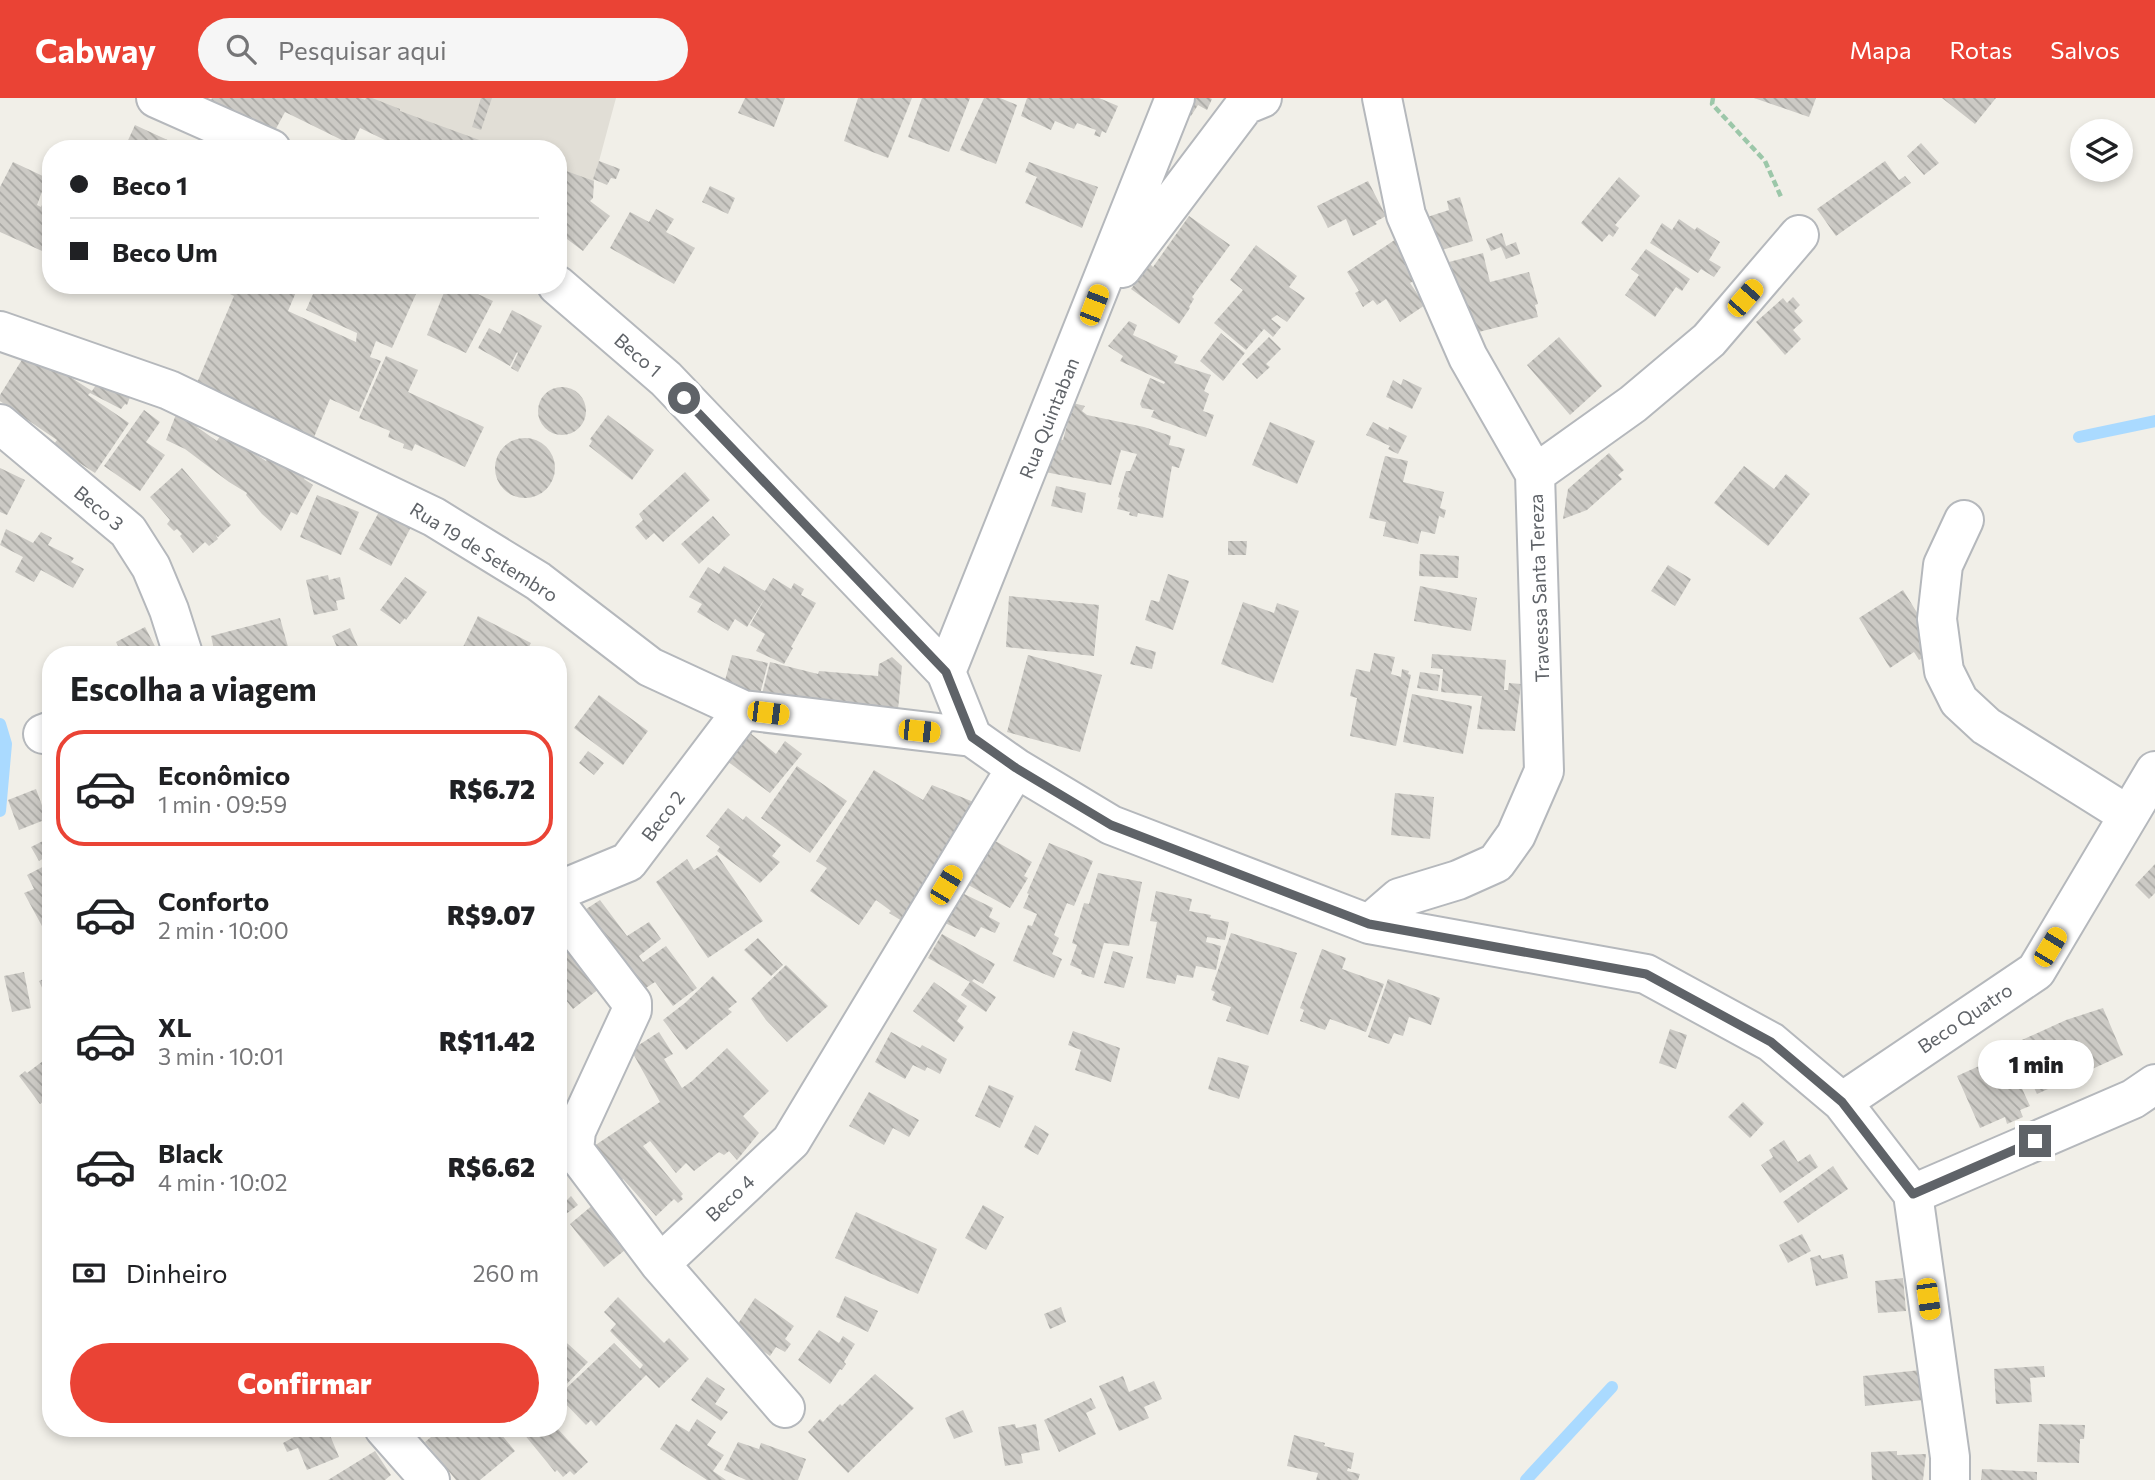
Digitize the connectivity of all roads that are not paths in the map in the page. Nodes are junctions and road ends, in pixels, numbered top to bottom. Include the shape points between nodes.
1 (156, 98) edge
2 (1175, 98) edge
3 (1262, 98) edge
4 (1382, 98) edge
5 (251, 140) edge
6 (1799, 235) road end
7 (567, 294) edge
8 (1094, 305) junction
9 (0, 331) edge
10 (0, 424) edge
11 (1535, 474) junction
12 (1964, 520) dead end
13 (180, 646) edge
14 (946, 672) junction
15 (743, 710) junction
16 (972, 737) junction
17 (1016, 768) junction
18 (2155, 771) edge
19 (2129, 815) junction
20 (567, 887) edge
21 (567, 918) edge
22 (1369, 924) junction
23 (2155, 1084) edge
24 (1842, 1102) junction
25 (1913, 1194) junction
26 (660, 1264) junction
27 (785, 1408) dead end
28 (392, 1437) edge
29 (430, 1480) edge
30 (1950, 1480) edge

1 - 5 street
2 - 8 street, Rua Quintaban
3 - 8 street via 1245,105
4 - 11 street via 1406,215 1468,357
6 - 11 street, Travessa Santa Tereza via 1709,340 1633,404
7 - 14 street, Beco 1 via 666,379
8 - 14 street, Rua Quintaban
9 - 15 street, Rua 19 de Setembro via 169,390 434,517 538,581 650,667
10 - 13 street, Beco 3 via 128,531 151,567
11 - 22 street, Travessa Santa Tereza via 1544,771 1516,835 1496,863 1399,898
12 - 19 street via 1943,565 1937,619 1944,671 1959,701 1986,726
14 - 16 street
15 - 16 street, Rua 19 de Setembro
15 - 20 street, Beco 2 via 628,862
16 - 17 street
17 - 22 street via 1111,825
17 - 26 street, Beco 4 via 791,1141
18 - 19 street, Beco Quatro
19 - 24 street, Beco Quatro via 2036,971
21 - 26 street via 632,1003 576,1131 574,1150
22 - 24 street via 1646,974 1771,1042
23 - 25 street via 2133,1099
24 - 25 street
25 - 30 street
26 - 27 street
28 - 29 street

